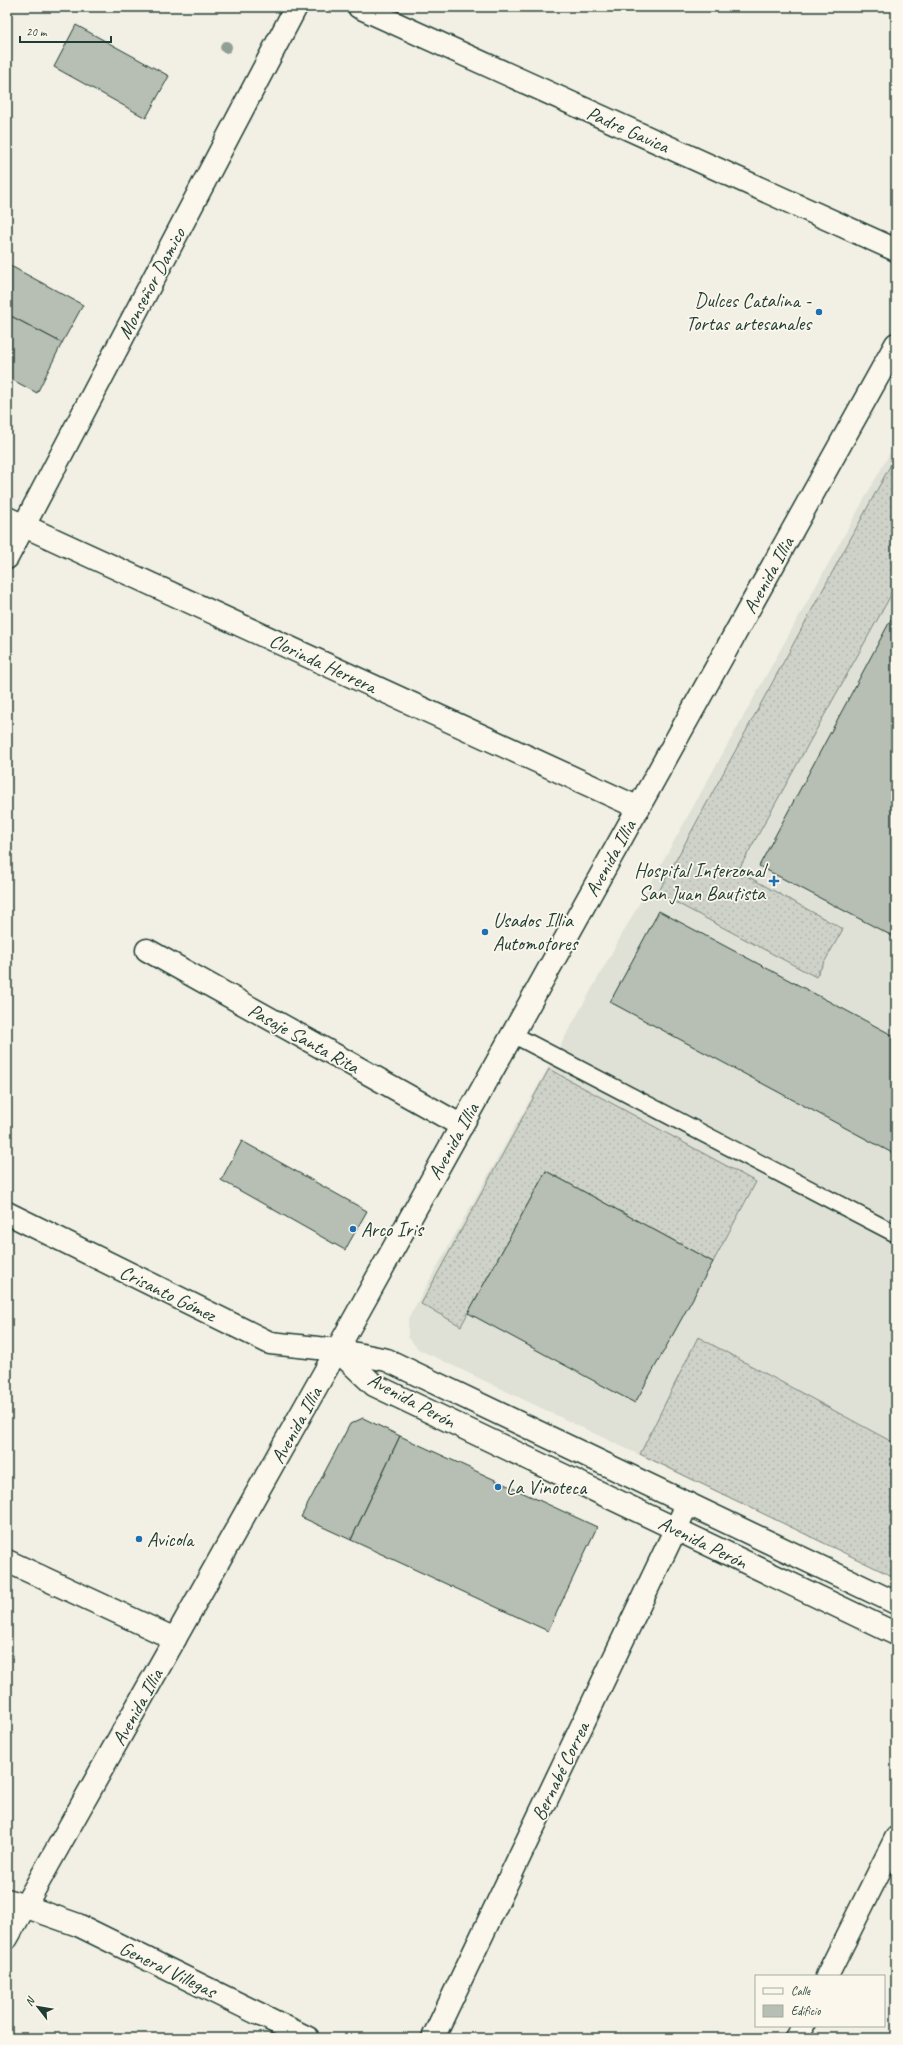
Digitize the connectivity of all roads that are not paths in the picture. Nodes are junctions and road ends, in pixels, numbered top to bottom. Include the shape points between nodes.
1 (296, 7) edge
2 (359, 7) edge
3 (896, 250) edge
4 (896, 344) edge
5 (16, 522) edge
6 (7, 558) edge
7 (639, 808) junction
8 (147, 950) dead end
9 (512, 1034) junction
10 (462, 1126) junction
11 (7, 1213) edge
12 (896, 1234) edge
13 (337, 1350) junction
14 (688, 1503) junction
15 (676, 1529) junction
16 (7, 1561) edge
17 (896, 1603) edge
18 (896, 1634) edge
19 (175, 1639) junction
20 (896, 1838) edge
21 (16, 1903) edge
22 (7, 1938) edge
23 (828, 1975) edge
24 (802, 2027) edge
25 (308, 2038) edge
26 (433, 2038) edge
27 (797, 2038) edge

1 - 5 street, Monseñor Damico
2 - 3 street, Padre Gavica
4 - 7 street, Avenida Illia
5 - 6 street, Monseñor Damico
5 - 7 street, Clorinda Herrera
7 - 9 street, Avenida Illia
8 - 10 street, Pasaje Santa Rita
9 - 10 street, Avenida Illia
9 - 12 lane
10 - 13 street, Avenida Illia
11 - 13 street, Crisanto Gómez via 270,1343
13 - 14 street, Avenida Perón via 387,1360
13 - 15 street, Avenida Perón via 374,1384
13 - 19 street, Avenida Illia
14 - 15 street, Bernabé Correa
14 - 17 street, Avenida Perón
15 - 18 street, Avenida Perón
15 - 26 street, Bernabé Correa
16 - 19 street
19 - 21 street, Avenida Illia
20 - 23 street
21 - 22 street, Avenida Illia
21 - 25 street, General Villegas via 78,1925
24 - 27 street

